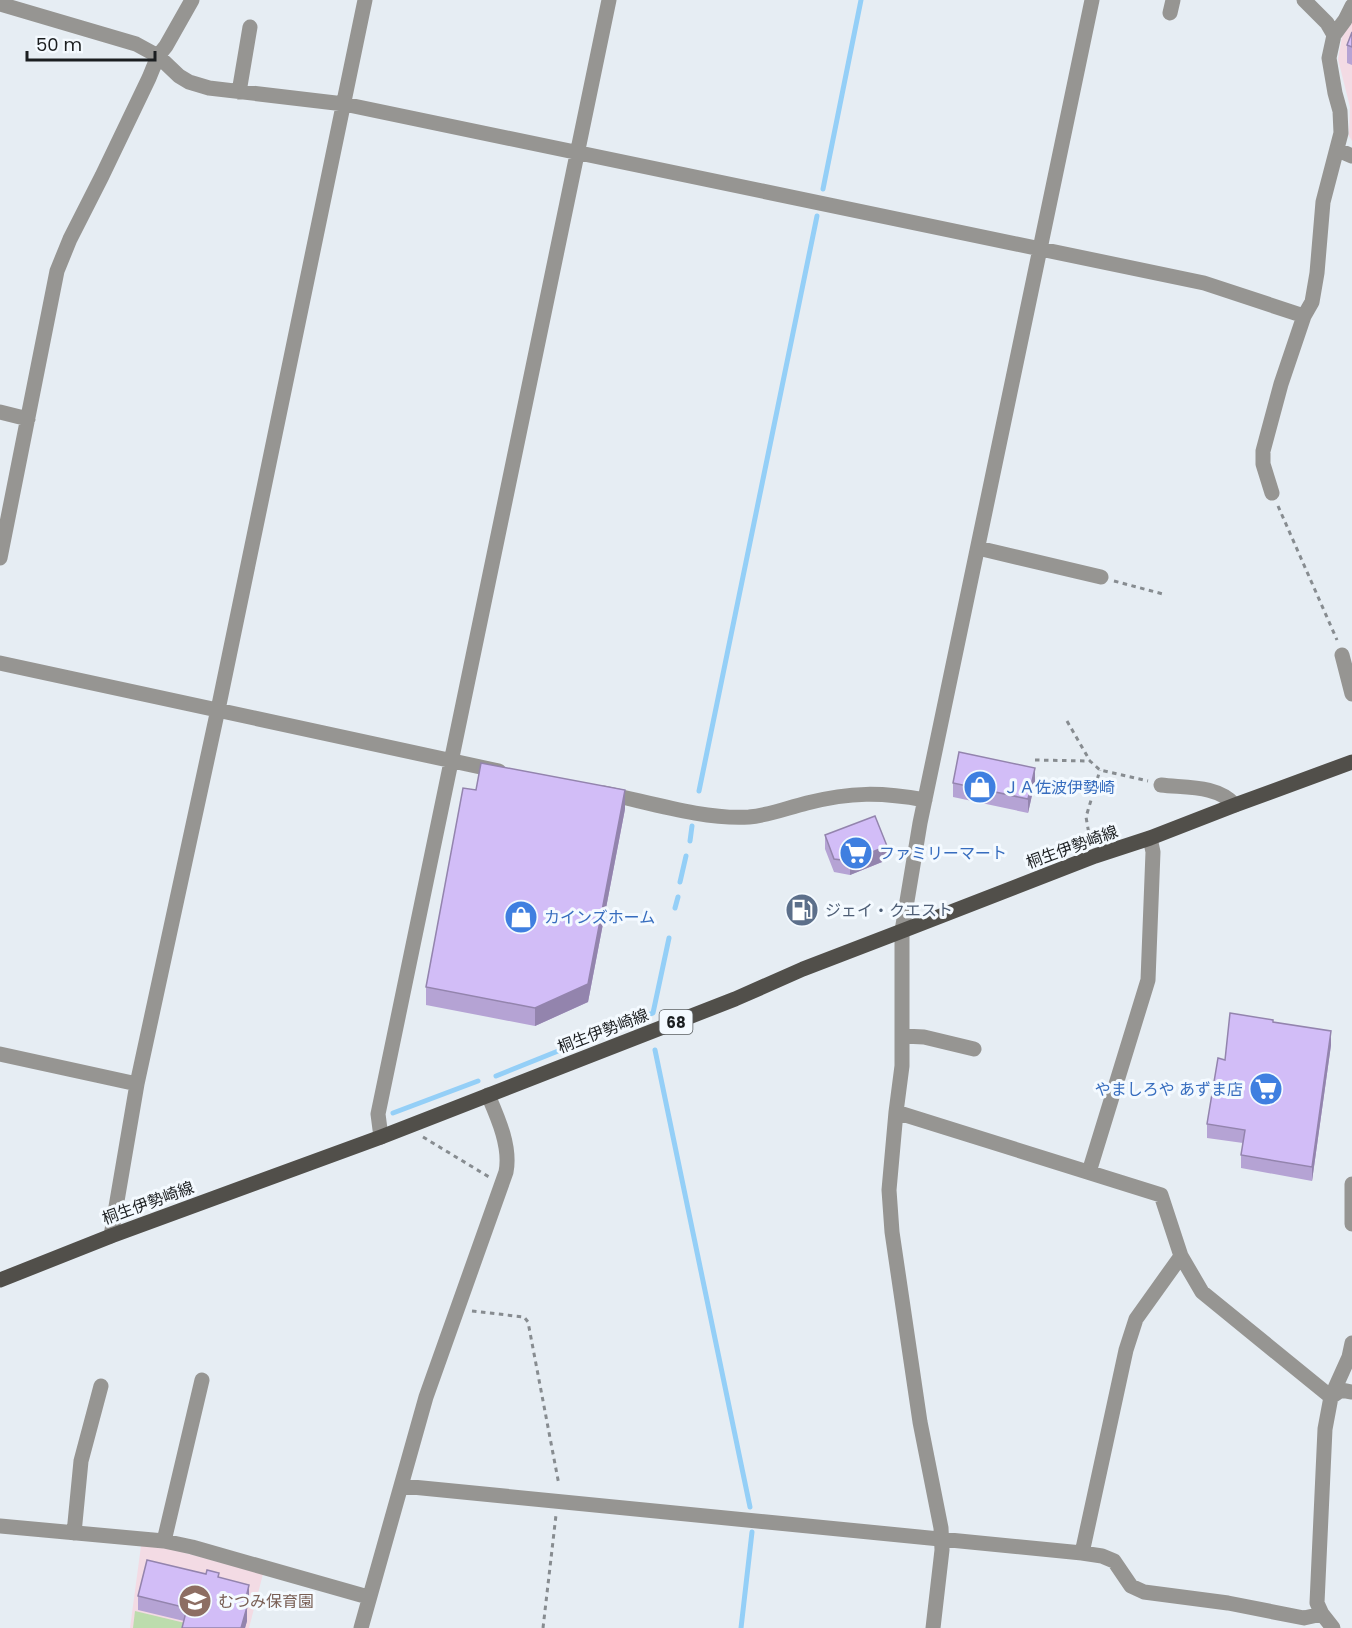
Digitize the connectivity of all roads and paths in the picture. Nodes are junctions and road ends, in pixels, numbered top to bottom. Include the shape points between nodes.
1 (192, 0) edge
2 (365, 0) edge
3 (609, 0) edge
4 (1092, 0) edge
5 (1305, 0) edge
6 (0, 4) edge
7 (1352, 6) edge
8 (250, 27) dead end
9 (1334, 35) junction
10 (158, 56) junction
11 (239, 92) junction
12 (344, 104) junction
13 (579, 152) junction
14 (1345, 153) edge
15 (1040, 248) junction
16 (1304, 316) junction
17 (0, 412) edge
18 (28, 419) junction
19 (1272, 493) joint
20 (978, 548) junction
21 (0, 558) edge
22 (1101, 577) joint
23 (1163, 594) dead end
24 (1342, 655) joint
25 (0, 663) edge
26 (1352, 694) edge
27 (218, 710) junction
28 (1067, 721) dead end
29 (1035, 760) dead end
30 (452, 761) junction
31 (1090, 761) junction
32 (1352, 762) edge
33 (1100, 770) junction
34 (510, 773) edge
35 (1161, 784) joint
36 (591, 790) edge
37 (925, 800) junction
38 (1235, 805) junction
39 (1150, 838) junction
40 (1095, 856) junction
41 (902, 931) junction
42 (903, 1036) junction
43 (974, 1050) dead end
44 (0, 1054) edge
45 (137, 1084) junction
46 (488, 1095) junction
47 (896, 1112) junction
48 (415, 1124) junction
49 (381, 1137) junction
50 (1089, 1172) junction
51 (502, 1183) junction
52 (1352, 1184) edge
53 (1352, 1224) edge
54 (111, 1236) junction
55 (1180, 1256) junction
56 (0, 1280) edge
57 (459, 1310) junction
58 (1352, 1343) edge
59 (202, 1380) dead end
60 (101, 1386) dead end
61 (1352, 1392) edge
62 (1331, 1397) junction
63 (402, 1486) junction
64 (558, 1501) junction
65 (0, 1526) edge
66 (74, 1533) junction
67 (942, 1539) junction
68 (164, 1541) junction
69 (1082, 1553) junction
70 (368, 1597) junction
71 (1322, 1614) junction
72 (361, 1628) edge
73 (543, 1628) edge
74 (933, 1628) edge
75 (1333, 1628) edge

1 - 10 street
2 - 12 street
3 - 13 street
4 - 15 street
5 - 9 street
6 - 10 street via 136,44
7 - 9 street
8 - 11 street
9 - 14 street via 1329,58
10 - 11 street via 189,82
10 - 18 street via 69,239 57,272
11 - 12 street
12 - 13 street
12 - 27 street
13 - 15 street
13 - 30 street
14 - 16 street via 1323,202 1317,273 1312,302
15 - 16 street via 1204,283
15 - 20 street
16 - 19 street via 1263,451
17 - 18 street
18 - 21 street
19 - 24 path
20 - 22 street
20 - 37 street
22 - 23 path
24 - 26 street
25 - 27 street
27 - 30 street
27 - 45 street
28 - 31 path
29 - 31 path
30 - 34 street
30 - 49 street via 378,1114
31 - 33 path
32 - 38 main road, 桐生伊勢崎線 / 68
33 - 35 path
33 - 40 path via 1086,817
35 - 38 street via 1217,792
36 - 37 street via 733,817 776,813 856,794 891,794
37 - 41 street
38 - 39 main road, 桐生伊勢崎線 / 68
39 - 40 main road, 桐生伊勢崎線 / 68
39 - 50 street via 1148,980
40 - 41 main road, 桐生伊勢崎線 / 68
41 - 42 street
41 - 46 main road, 桐生伊勢崎線 / 68
42 - 43 street via 924,1037
42 - 47 street
44 - 45 street
45 - 54 street
46 - 48 main road, 桐生伊勢崎線 / 68
46 - 51 street via 509,1159
47 - 50 street
47 - 67 street via 889,1190 891,1221 920,1422
48 - 49 main road, 桐生伊勢崎線 / 68
48 - 51 path via 425,1139
49 - 54 main road, 桐生伊勢崎線 / 68
50 - 55 street via 1161,1195
51 - 57 street
52 - 53 street
54 - 56 main road, 桐生伊勢崎線 / 68
55 - 62 street via 1202,1292
55 - 69 street via 1136,1319
57 - 63 street via 426,1397
57 - 64 path via 524,1317 528,1322 560,1490
58 - 62 street
59 - 68 street
60 - 66 street via 81,1461
61 - 62 street via 1341,1390
62 - 71 street via 1325,1429 1317,1603
63 - 64 street
63 - 70 street
64 - 67 street
64 - 73 path
65 - 66 street
66 - 68 street
67 - 69 street
67 - 74 street
68 - 70 street
69 - 71 street via 1114,1561 1131,1586 1144,1592 1296,1617
70 - 72 street
71 - 75 street

